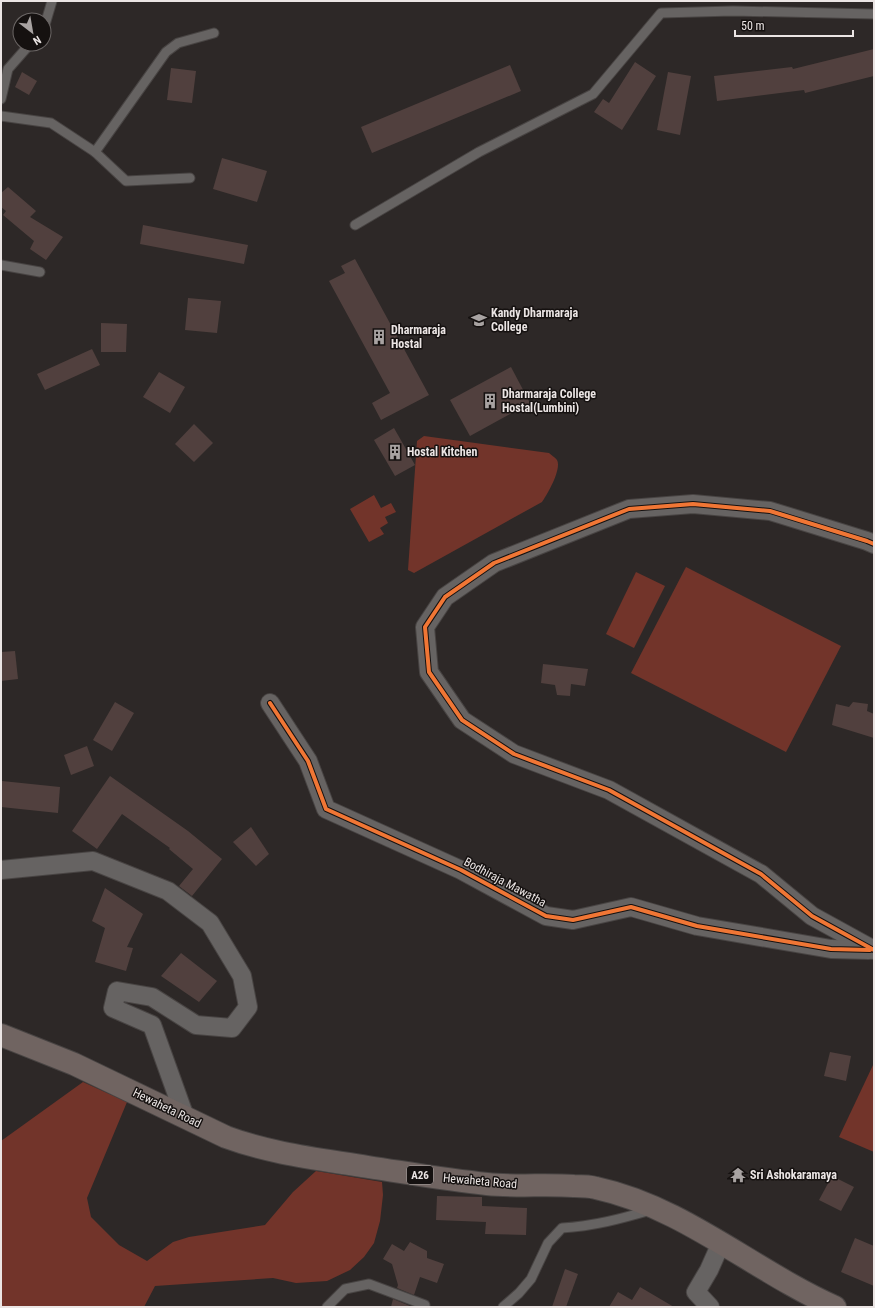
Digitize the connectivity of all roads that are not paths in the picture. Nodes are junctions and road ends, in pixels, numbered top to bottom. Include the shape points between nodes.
1 (52, 1) edge
2 (49, 12) edge
3 (874, 14) edge
4 (214, 33) dead end
5 (23, 52) edge
6 (1, 99) edge
7 (1, 116) edge
8 (95, 152) junction
9 (190, 178) dead end
10 (355, 224) dead end
11 (1, 265) edge
12 (40, 272) dead end
13 (874, 544) edge
14 (270, 703) dead end
15 (1, 870) edge
16 (873, 950) edge
17 (1, 1035) edge
18 (185, 1117) junction
19 (656, 1208) junction
20 (722, 1243) junction
21 (426, 1306) edge
22 (327, 1307) edge
23 (503, 1307) edge
24 (710, 1307) edge
25 (835, 1307) edge

1 - 2 lane
3 - 10 lane via 733,11 661,13 593,94 479,152
4 - 8 lane via 178,43 166,52
5 - 6 lane via 8,69
7 - 8 lane via 51,123
8 - 9 lane via 126,181
11 - 12 lane
13 - 16 street via 770,511 693,504 629,509 494,563 445,597 424,626 429,672 462,720 514,754 609,790 761,874 812,916
14 - 16 street, Bodhiraja Mawatha via 308,761 326,809 461,870 546,916 573,920 631,907 697,926 831,949
15 - 18 street via 93,862 168,891 210,923 242,976 248,1007 232,1028 196,1025 152,997 117,991 113,1008 152,1026
17 - 18 highway, Hewaheta Road / A26 via 74,1064
18 - 19 highway, Hewaheta Road / A26 via 226,1137 295,1156 486,1184 594,1187 631,1197
19 - 20 highway, Hewaheta Road / A26
19 - 23 lane via 600,1224 562,1228 548,1243 531,1279
20 - 24 street via 696,1292
20 - 25 highway, Hewaheta Road / A26 via 770,1273
21 - 22 lane via 369,1284 345,1289

